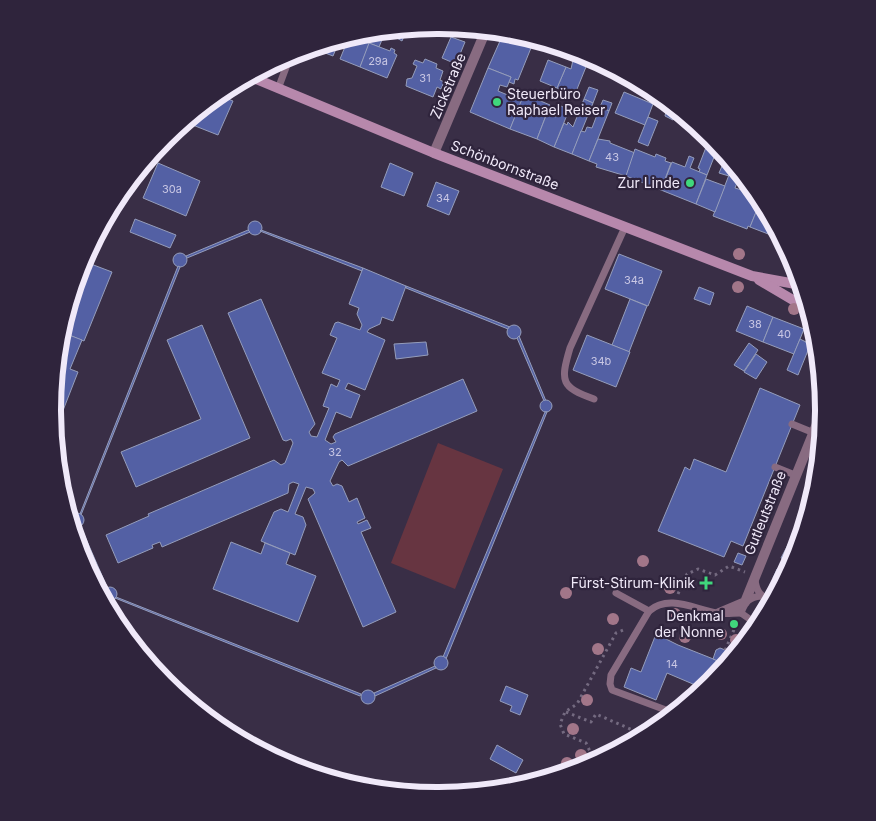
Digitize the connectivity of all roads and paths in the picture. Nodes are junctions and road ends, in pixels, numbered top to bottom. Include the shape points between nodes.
1 (483, 37) edge
2 (288, 65) edge
3 (258, 80) edge
4 (278, 89) junction
5 (434, 153) junction
6 (625, 227) junction
7 (752, 276) junction
8 (793, 284) edge
9 (799, 303) edge
10 (594, 399) dead end
11 (792, 424) dead end
12 (814, 433) joint
13 (775, 467) dead end
14 (795, 475) junction
15 (755, 576) junction
16 (616, 593) dead end
17 (761, 596) junction
18 (764, 599) edge
19 (674, 602) junction
20 (745, 602) junction
21 (649, 611) junction
22 (719, 613) junction
23 (741, 613) junction
24 (751, 620) edge
25 (640, 624) junction
26 (722, 658) edge
27 (666, 710) edge
28 (565, 712) junction
29 (635, 731) edge
30 (591, 754) edge

1 - 5 street, Zickstraße
2 - 4 lane
3 - 4 main road, Schönbornstraße
4 - 5 main road, Schönbornstraße
5 - 6 main road, Schönbornstraße
6 - 7 main road, Schönbornstraße
6 - 10 lane via 564,368 565,382 572,391
7 - 8 main road, Schönbornstraße
7 - 9 main road, Schönbornstraße
11 - 12 lane
12 - 14 street, Gutleutstraße
13 - 14 lane
14 - 15 street, Gutleutstraße
15 - 17 lane
15 - 19 path via 729,566 714,575 698,569 687,574
15 - 20 street, Gutleutstraße
16 - 21 lane
17 - 18 lane
17 - 20 lane via 753,596
19 - 21 lane via 657,604
19 - 22 lane
20 - 22 street
20 - 23 lane
21 - 25 lane
22 - 23 lane
23 - 24 lane
23 - 26 path
25 - 27 lane via 611,675 610,684 612,690
25 - 28 path via 616,633 577,704
28 - 29 path via 591,722 596,714
28 - 30 path via 560,724 564,734 586,743

